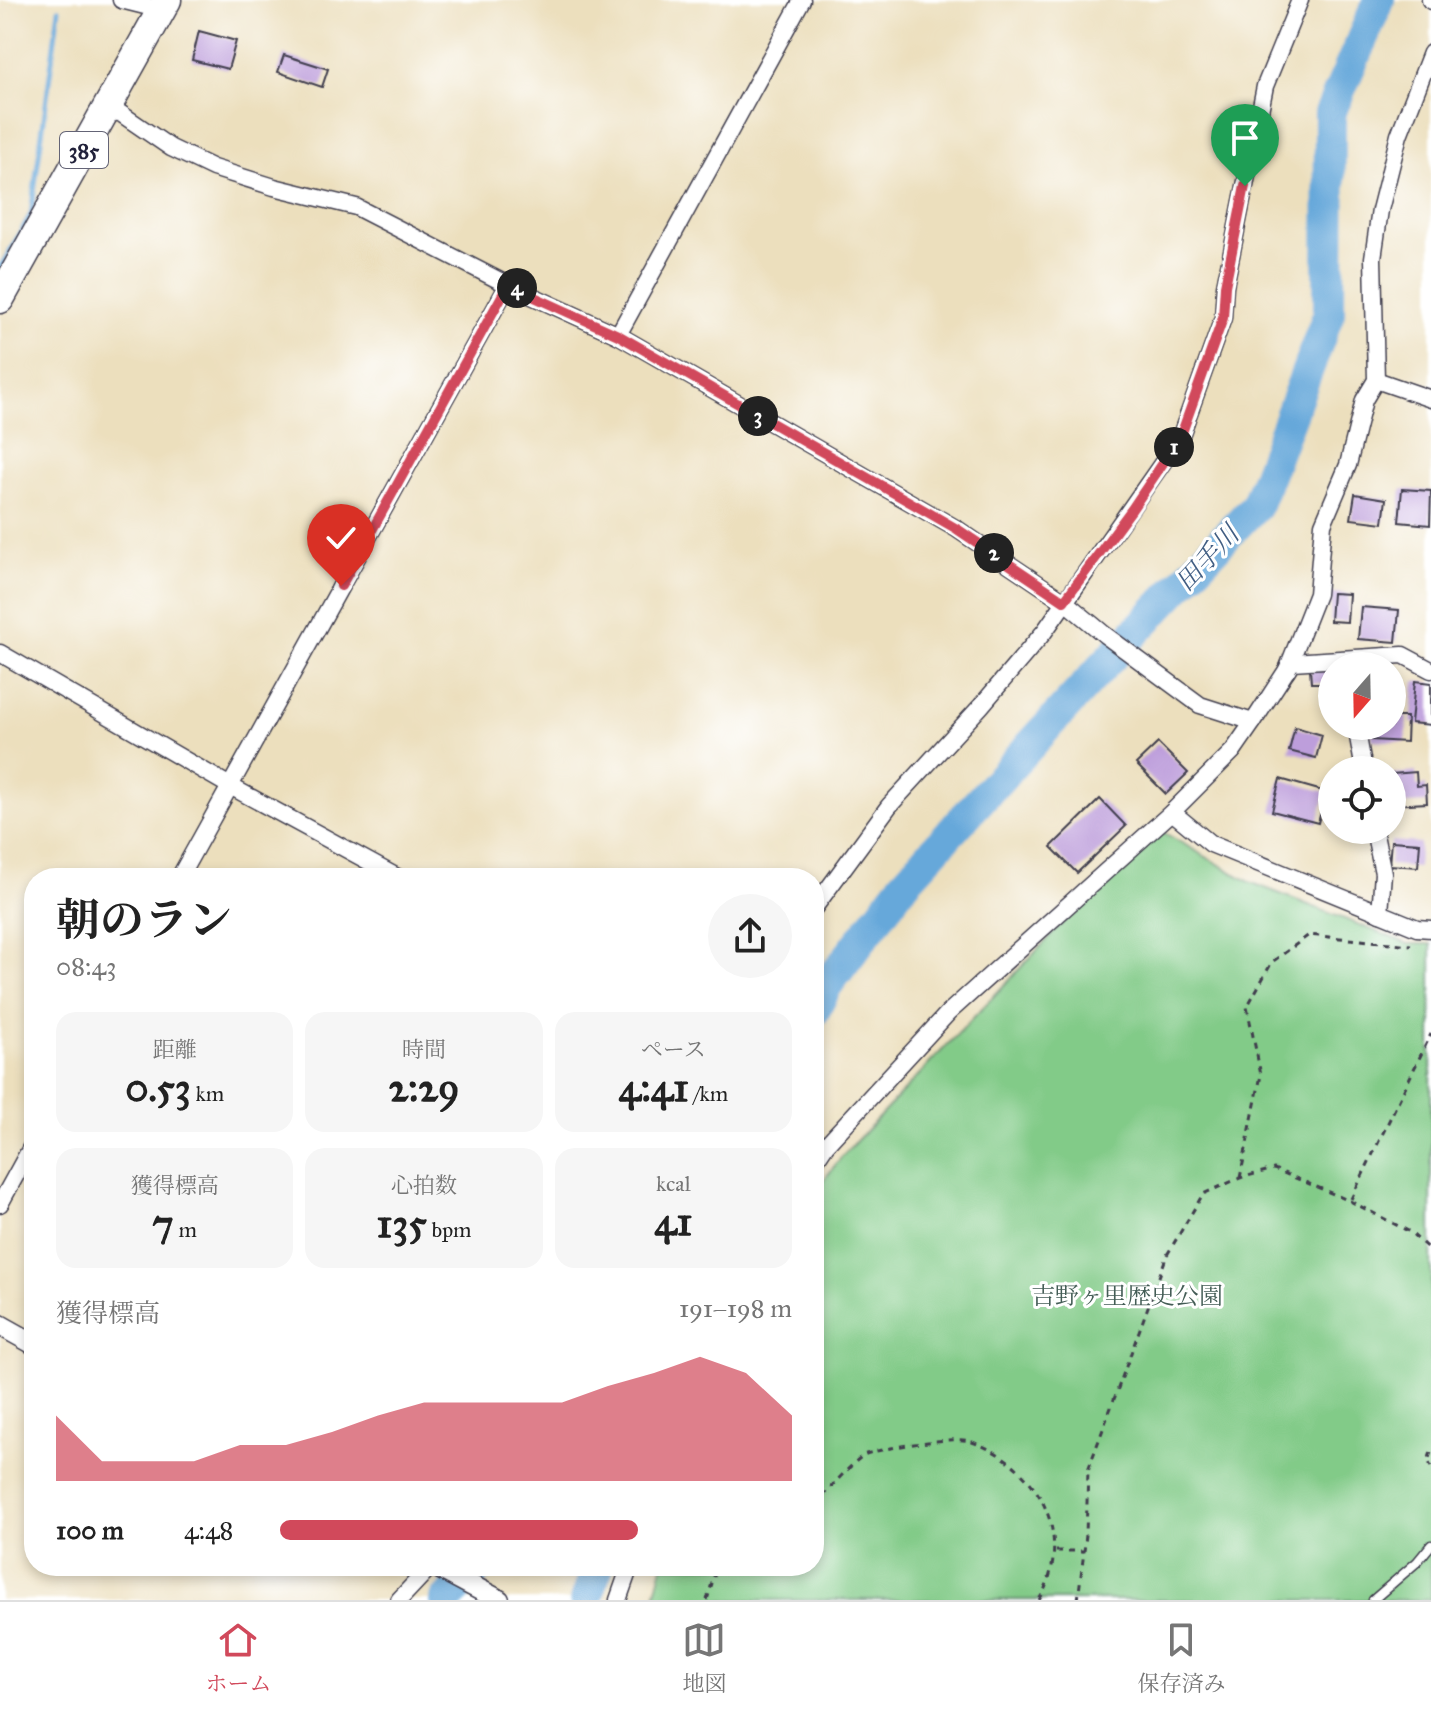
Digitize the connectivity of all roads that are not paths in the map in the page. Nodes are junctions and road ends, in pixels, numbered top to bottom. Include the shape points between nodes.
1 (121, 0) edge
2 (802, 0) edge
3 (1300, 0) edge
4 (164, 5) edge
5 (1431, 53) edge
6 (104, 112) junction
7 (508, 285) junction
8 (0, 299) edge
9 (618, 335) junction
10 (1376, 380) junction
11 (1431, 399) edge
12 (1064, 601) junction
13 (0, 653) edge
14 (1406, 657) edge
15 (1318, 662) edge
16 (1431, 670) edge
17 (1286, 671) junction
18 (1253, 722) junction
19 (230, 786) junction
20 (1172, 812) junction
21 (1377, 844) edge
22 (185, 868) edge
23 (381, 868) edge
24 (824, 894) edge
25 (1380, 913) junction
26 (1431, 929) edge
27 (824, 1148) edge
28 (24, 1160) edge
29 (0, 1204) edge
30 (0, 1325) edge
31 (24, 1338) edge
32 (1431, 1545) edge
33 (423, 1576) edge
34 (452, 1576) edge
35 (626, 1576) edge
36 (399, 1600) edge
37 (499, 1600) edge
38 (618, 1600) edge
39 (1373, 1600) edge

1 - 4 street
2 - 9 street
3 - 12 street via 1265,86 1223,318 1180,438
4 - 6 highway, 385
5 - 10 street via 1399,135 1380,210 1373,258
6 - 7 street via 120,113 171,148 213,168 356,207
6 - 8 highway, 385
7 - 9 street
7 - 19 street
9 - 12 street via 957,529
10 - 11 street
10 - 17 street via 1364,400 1348,465 1323,524 1317,594
12 - 18 street via 1200,705
12 - 24 street via 981,706 889,806
13 - 19 street
14 - 16 street
15 - 17 street via 1292,662
17 - 18 street
18 - 20 street via 1233,751
19 - 22 street
19 - 23 street
20 - 25 street via 1211,844
20 - 27 street via 948,1013
21 - 25 street via 1383,873
25 - 26 street
28 - 29 street
30 - 31 street
32 - 39 lane
33 - 36 street
34 - 37 street
35 - 38 street

